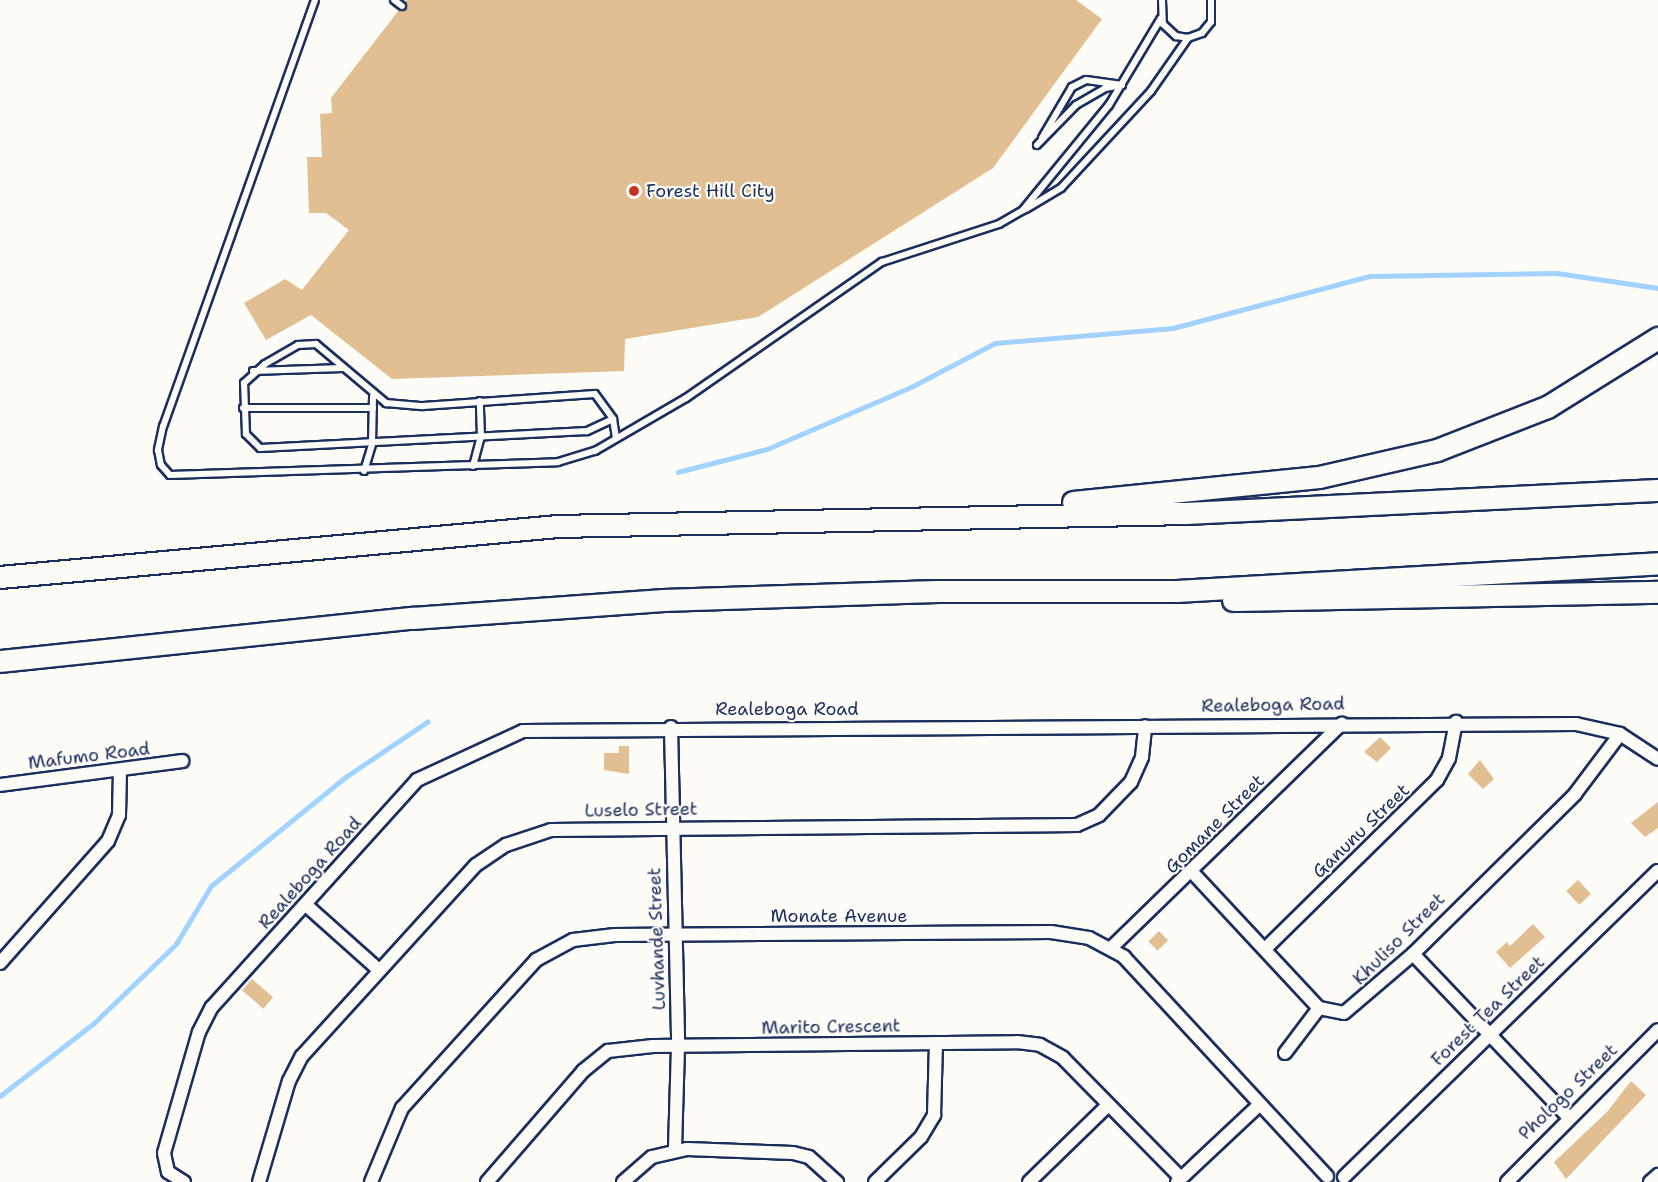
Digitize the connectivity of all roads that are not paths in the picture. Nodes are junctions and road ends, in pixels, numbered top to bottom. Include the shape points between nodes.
1 (315, 0) edge
2 (394, 0) edge
3 (1211, 0) edge
4 (1160, 1) edge
5 (402, 6) dead end
6 (1161, 18) junction
7 (1188, 38) junction
8 (1122, 85) junction
9 (1042, 138) junction
10 (1036, 145) dead end
11 (1023, 210) junction
12 (908, 244) dead end
13 (898, 256) junction
14 (1658, 338) edge
15 (343, 368) junction
16 (253, 371) junction
17 (373, 396) junction
18 (480, 401) junction
19 (243, 408) junction
20 (373, 408) junction
21 (614, 419) junction
22 (481, 437) junction
23 (616, 438) junction
24 (372, 444) junction
25 (473, 466) junction
26 (364, 471) junction
27 (1658, 490) edge
28 (929, 516) junction
29 (1658, 563) edge
30 (0, 578) edge
31 (1178, 591) junction
32 (1658, 592) edge
33 (0, 661) edge
34 (1456, 722) junction
35 (1342, 723) junction
36 (1145, 726) junction
37 (671, 727) junction
38 (1620, 734) junction
39 (1658, 759) edge
40 (182, 761) dead end
41 (120, 771) junction
42 (0, 785) edge
43 (672, 828) junction
44 (1658, 871) edge
45 (1193, 873) junction
46 (306, 905) junction
47 (676, 935) junction
48 (1111, 948) junction
49 (1265, 949) junction
50 (1413, 954) junction
51 (0, 963) edge
52 (379, 970) junction
53 (1319, 1008) junction
54 (1658, 1030) edge
55 (1491, 1034) junction
56 (936, 1043) junction
57 (678, 1047) junction
58 (1286, 1053) dead end
59 (1259, 1105) junction
60 (1106, 1107) junction
61 (1568, 1117) junction
62 (675, 1149) junction
63 (1658, 1175) edge
64 (167, 1177) edge
65 (1325, 1179) edge
66 (1345, 1179) edge
67 (1179, 1180) edge
68 (184, 1182) edge
69 (259, 1182) edge
70 (371, 1182) edge
71 (487, 1182) edge
72 (623, 1182) edge
73 (837, 1182) edge
74 (876, 1182) edge
75 (1029, 1182) edge
76 (1507, 1182) edge
77 (1650, 1182) edge

1 - 26 lane via 223,252 158,450 161,465 171,475 184,477
2 - 5 lane
3 - 7 lane via 1211,22 1202,33
4 - 6 lane
6 - 7 lane via 1171,33
6 - 8 lane
7 - 11 lane via 1151,91 1061,188 1041,204
8 - 9 lane via 1090,95
8 - 9 lane via 1086,80 1072,87
8 - 11 lane via 1068,160
9 - 10 lane
11 - 13 lane via 999,224
12 - 13 lane
13 - 23 lane via 686,398
14 - 28 highway via 1547,407 1437,450 1380,466 1256,484
15 - 16 lane
15 - 16 lane via 325,350 306,343
15 - 17 lane
16 - 19 lane via 244,383
17 - 18 lane via 386,403 423,406
17 - 20 lane
18 - 21 lane via 592,394 600,396
18 - 22 lane
19 - 20 lane
19 - 24 lane via 246,434 255,447
20 - 24 lane
21 - 22 lane via 587,431
21 - 23 lane
22 - 24 lane
22 - 25 lane
23 - 25 lane via 569,460
24 - 26 lane
25 - 26 lane
27 - 28 highway via 1220,512
28 - 30 highway via 557,526
29 - 31 highway
31 - 32 highway via 1274,602
31 - 33 highway via 938,591 663,600 376,621
34 - 35 street, Realeboga Road
34 - 38 street, Realeboga Road via 1576,724
34 - 49 street, Ganunu Street via 1449,758 1437,780
35 - 36 street, Realeboga Road
35 - 45 street, Gomane Street
36 - 37 street, Realeboga Road
36 - 43 street, Luselo Street via 1142,757 1131,782 1099,816 1077,825
37 - 43 street, Luvhande Street
37 - 46 street, Realeboga Road via 532,729 433,769 417,780
38 - 39 street, Realeboga Road
38 - 50 street, Khuliso Street via 1575,794
40 - 41 street, Mafumo Road
41 - 42 street, Mafumo Road
41 - 51 street via 119,815 108,841
43 - 47 street, Luvhande Street
43 - 52 street, Luselo Street via 551,830 506,845 476,865
44 - 55 street, Forest Tea Street
45 - 48 street, Gomane Street
45 - 49 street
46 - 52 street
46 - 64 street, Realeboga Road via 203,1021 164,1153
47 - 48 street, Monate Avenue via 1051,932 1089,938
47 - 57 street, Luvhande Street
47 - 70 street, Monate Avenue via 589,936 563,943 536,960 402,1108
48 - 59 street, Monate Avenue
49 - 53 street
50 - 53 street, Khuliso Street via 1348,1012 1332,1013
50 - 55 street
52 - 69 street, Luselo Street via 295,1069
53 - 58 street
54 - 61 street, Phologo Street
55 - 61 street
55 - 66 street, Forest Tea Street
56 - 57 street, Marito Crescent
56 - 60 street, Marito Crescent via 1040,1045 1063,1058
56 - 74 street via 934,1115 921,1137
57 - 62 street, Luvhande Street
57 - 71 street, Marito Crescent via 627,1047 598,1057 499,1163
59 - 65 street, Monate Avenue
59 - 67 street
60 - 67 street, Marito Crescent
60 - 75 street
61 - 76 street, Phologo Street
62 - 72 street via 641,1164
62 - 73 street via 793,1153 809,1157
63 - 77 street
64 - 68 street, Realeboga Road
65 - 66 street, Forest Tea Street

